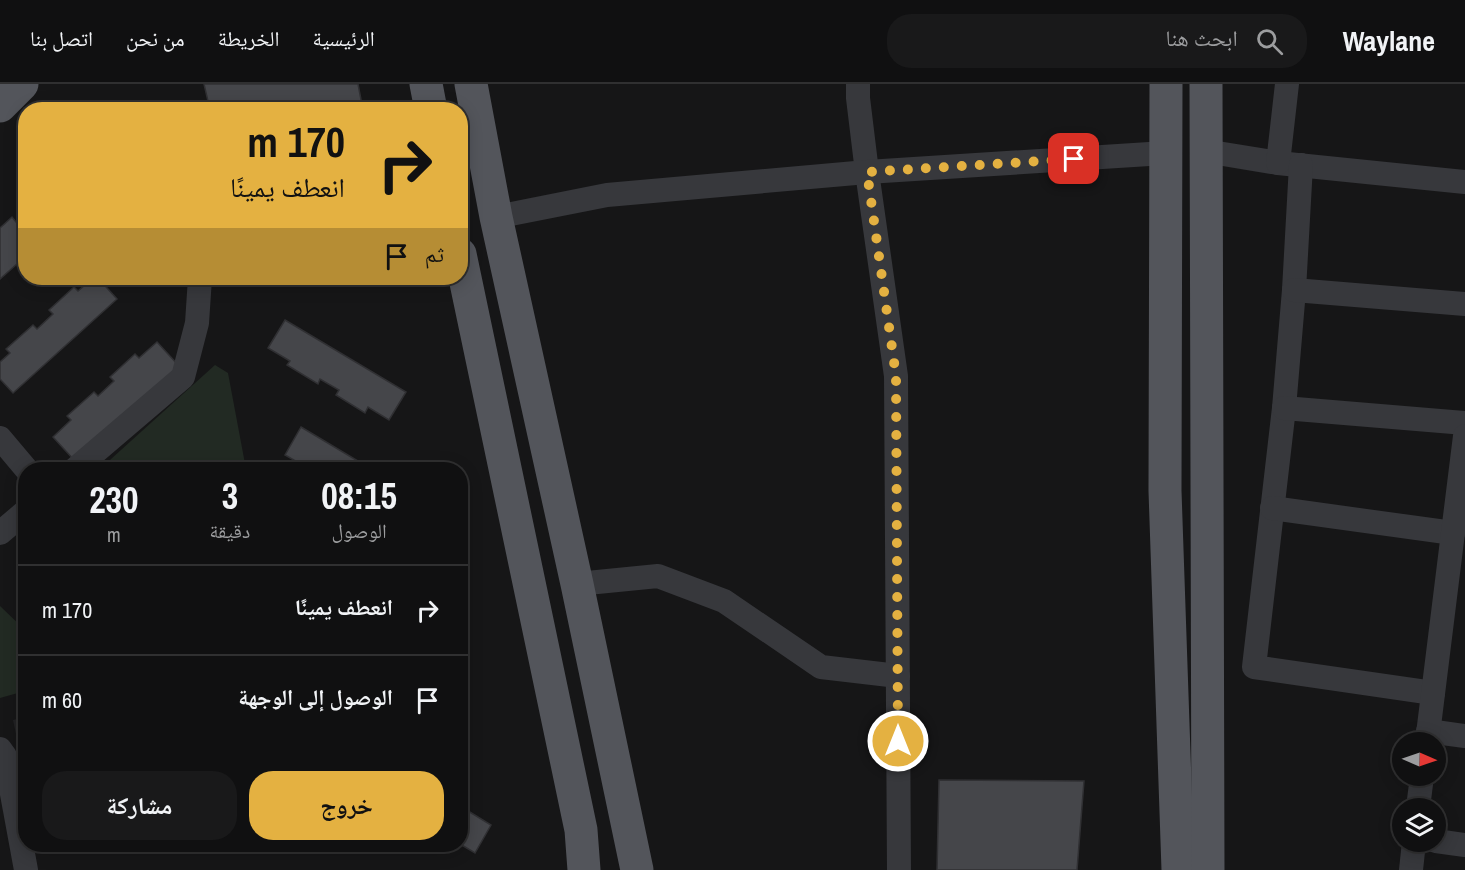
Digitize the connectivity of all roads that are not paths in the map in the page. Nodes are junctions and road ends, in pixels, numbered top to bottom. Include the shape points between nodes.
1 (22, 84) edge
2 (426, 84) edge
3 (471, 84) edge
4 (858, 84) edge
5 (1166, 84) edge
6 (1206, 84) edge
7 (1287, 84) edge
8 (429, 102) edge
9 (0, 106) edge
10 (1205, 151) junction
11 (1166, 153) junction
12 (1289, 164) junction
13 (867, 172) junction
14 (1465, 182) edge
15 (496, 217) junction
16 (200, 285) edge
17 (467, 285) edge
18 (1294, 290) junction
19 (1465, 304) edge
20 (1284, 408) junction
21 (1465, 423) edge
22 (1465, 436) edge
23 (0, 438) edge
24 (20, 462) edge
25 (83, 462) edge
26 (1463, 468) edge
27 (1272, 508) junction
28 (18, 517) edge
29 (0, 532) edge
30 (1453, 533) junction
31 (577, 584) junction
32 (898, 676) junction
33 (1433, 693) junction
34 (1428, 732) edge
35 (1446, 736) edge
36 (1465, 736) edge
37 (0, 749) edge
38 (18, 827) edge
39 (1446, 842) edge
40 (1465, 845) edge
41 (23, 852) edge
42 (1413, 852) edge
43 (26, 870) edge
44 (584, 870) edge
45 (637, 870) edge
46 (899, 870) edge
47 (1178, 870) edge
48 (1208, 870) edge
49 (1411, 870) edge

1 - 9 main road
2 - 8 main road
3 - 15 main road
4 - 13 street
5 - 11 main road
6 - 10 main road
7 - 12 street
10 - 12 street
10 - 48 main road
11 - 13 street
11 - 47 main road via 1165,491
12 - 14 street
12 - 18 street
13 - 15 street via 607,195
13 - 32 street via 896,376
15 - 31 main road
16 - 25 street via 197,323 183,377
17 - 44 main road via 581,830
18 - 19 street
18 - 20 street
20 - 21 street
20 - 27 street
22 - 26 street
23 - 24 street
26 - 30 street
27 - 30 street
27 - 33 street via 1254,667
28 - 29 street
30 - 33 street
31 - 32 street via 658,576 724,601 821,667
31 - 45 main road
32 - 46 street
33 - 34 street
35 - 36 street
37 - 38 street via 5,756
39 - 40 street
41 - 43 street
42 - 49 street

